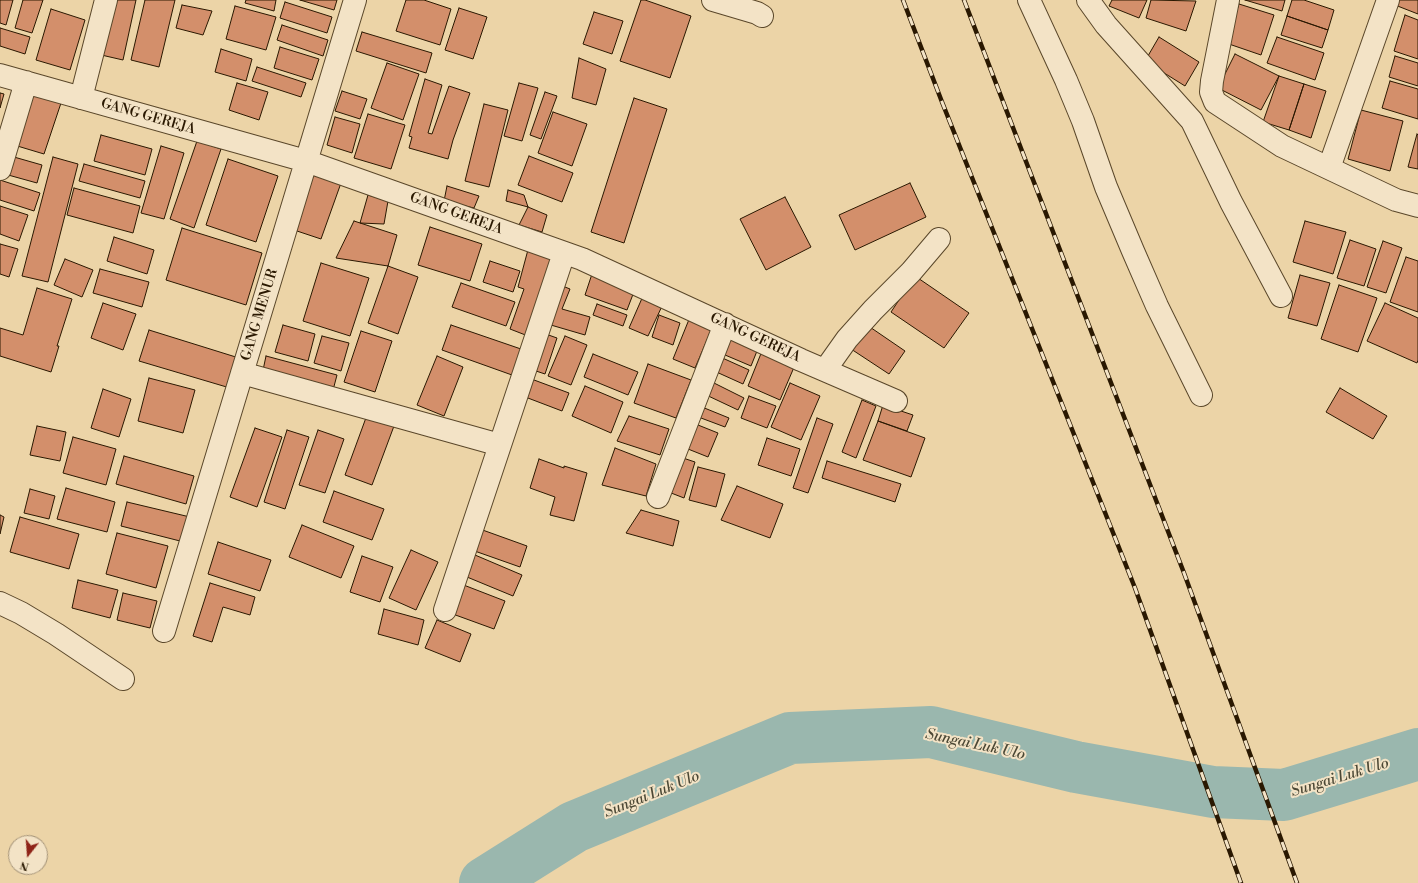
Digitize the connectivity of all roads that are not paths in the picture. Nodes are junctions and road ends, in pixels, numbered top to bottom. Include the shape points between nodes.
1 (106, 0) edge
2 (355, 0) edge
3 (713, 0) edge
4 (1029, 0) edge
5 (1088, 0) edge
6 (1228, 0) edge
7 (1388, 0) edge
8 (762, 16) dead end
9 (0, 75) edge
10 (26, 82) junction
11 (81, 98) junction
12 (1215, 102) junction
13 (1192, 121) junction
14 (306, 161) junction
15 (1329, 168) junction
16 (0, 169) edge
17 (1418, 206) edge
18 (939, 239) dead end
19 (564, 253) junction
20 (1281, 296) dead end
21 (725, 324) junction
22 (826, 370) junction
23 (242, 373) junction
24 (1201, 395) dead end
25 (896, 400) dead end
26 (500, 445) junction
27 (658, 497) dead end
28 (0, 603) edge
29 (445, 610) dead end
30 (164, 631) dead end
31 (123, 679) dead end

1 - 11 street
2 - 14 street, GANG MENUR
3 - 8 street
4 - 24 street via 1080,114 1106,187 1136,258
5 - 13 street via 1106,25
6 - 12 street via 1211,92
7 - 15 street
9 - 10 street, GANG GEREJA
10 - 11 street, GANG GEREJA
10 - 16 street
11 - 14 street, GANG GEREJA
12 - 13 street
12 - 15 street via 1282,146
13 - 20 street
14 - 19 street, GANG GEREJA
14 - 23 street, GANG MENUR
15 - 17 street via 1396,200
18 - 22 street via 847,339
19 - 21 street, GANG GEREJA
19 - 26 street
21 - 22 street, GANG GEREJA
21 - 27 street
22 - 25 street, GANG GEREJA
23 - 26 street
23 - 30 street, GANG MENUR
26 - 29 street
28 - 31 street via 56,634

